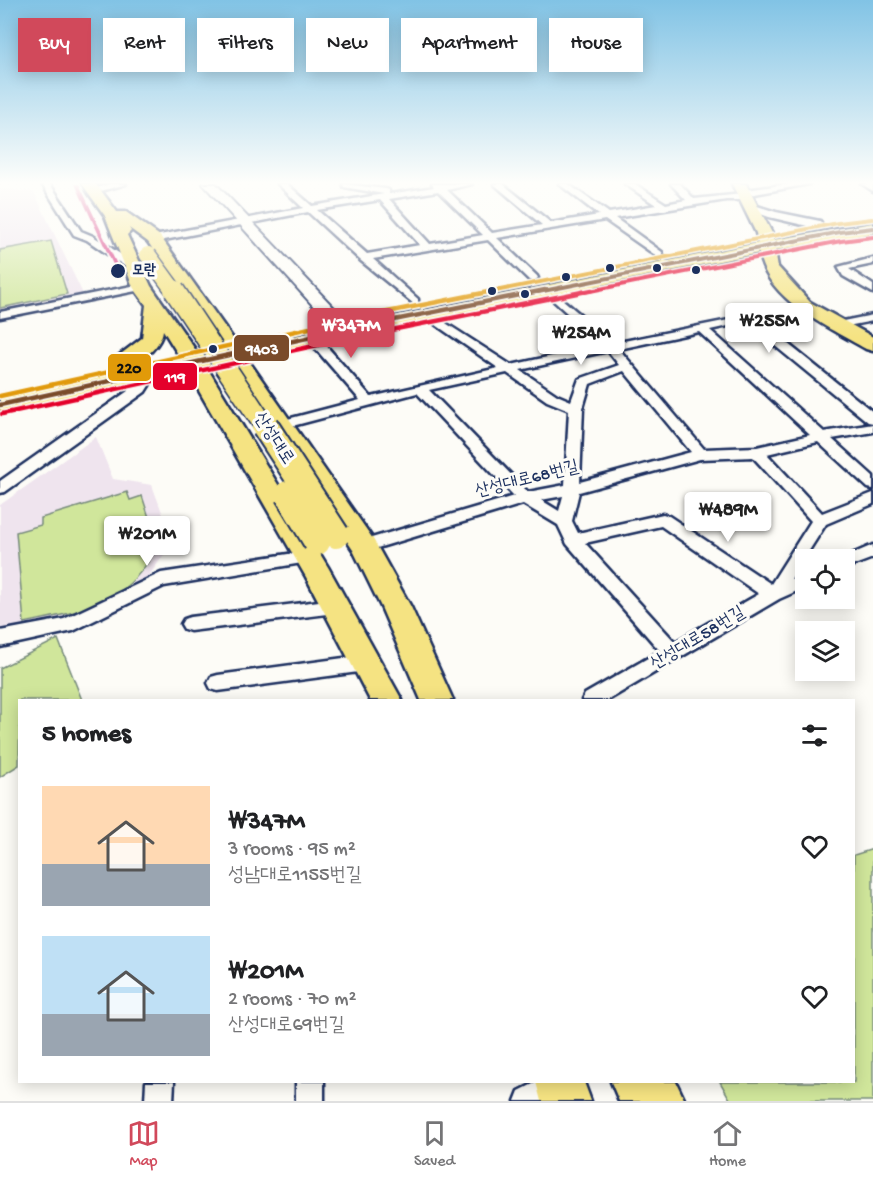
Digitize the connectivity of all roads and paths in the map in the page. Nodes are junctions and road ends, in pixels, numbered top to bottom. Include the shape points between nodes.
1 (83, 235) edge
2 (130, 235) edge
3 (130, 235) edge
4 (204, 235) edge
5 (257, 235) edge
6 (339, 235) edge
7 (416, 235) edge
8 (500, 235) edge
9 (634, 235) edge
10 (764, 235) edge
11 (780, 235) edge
12 (809, 235) edge
13 (491, 237) junction
14 (766, 240) junction
15 (426, 247) junction
16 (658, 254) junction
17 (145, 255) junction
18 (723, 255) junction
19 (364, 258) junction
20 (873, 261) edge
21 (770, 268) junction
22 (533, 278) junction
23 (873, 290) edge
24 (549, 291) junction
25 (148, 295) junction
26 (414, 301) junction
27 (804, 306) junction
28 (427, 314) junction
29 (0, 315) edge
30 (332, 316) junction
31 (748, 318) junction
32 (873, 318) edge
33 (845, 324) junction
34 (701, 328) junction
35 (873, 332) edge
36 (312, 337) junction
37 (873, 345) edge
38 (227, 346) junction
39 (611, 346) junction
40 (176, 362) junction
41 (119, 363) junction
42 (627, 366) junction
43 (508, 368) junction
44 (420, 388) junction
45 (0, 389) edge
46 (368, 401) junction
47 (0, 405) edge
48 (576, 408) junction
49 (873, 419) edge
50 (281, 425) junction
51 (873, 428) edge
52 (819, 437) junction
53 (758, 452) junction
54 (700, 454) junction
55 (873, 484) edge
56 (0, 488) edge
57 (572, 489) junction
58 (525, 498) junction
59 (873, 498) edge
60 (820, 520) junction
61 (564, 521) junction
62 (573, 540) junction
63 (320, 545) junction
64 (364, 546) junction
65 (873, 551) edge
66 (855, 558) edge
67 (795, 585) edge
68 (773, 594) junction
69 (335, 606) junction
70 (190, 624) dead end
71 (0, 639) edge
72 (674, 654) junction
73 (366, 663) junction
74 (218, 682) dead end
75 (385, 699) edge
76 (401, 699) edge
77 (429, 699) edge
78 (437, 699) edge
79 (594, 699) edge
80 (160, 1083) edge
81 (310, 1083) edge
82 (634, 1083) edge
83 (649, 1083) edge
84 (159, 1101) edge
85 (310, 1101) edge
86 (642, 1101) edge
87 (660, 1101) edge

1 - 17 street
2 - 17 main road
3 - 17 main road
4 - 17 street
5 - 30 main road
6 - 19 street
7 - 15 street
8 - 13 street
9 - 16 street
10 - 14 main road
11 - 14 main road
12 - 14 main road
13 - 15 street
13 - 22 street
14 - 16 main road
14 - 18 main road
14 - 21 main road
14 - 33 main road via 789,275
15 - 19 street
16 - 22 main road
17 - 25 main road
17 - 38 main road via 194,294
17 - 63 main road, 산성대로, bridge
18 - 21 main road
18 - 24 main road
19 - 26 street
20 - 23 street via 843,267 847,274
21 - 27 main road
22 - 26 main road
24 - 28 main road
24 - 39 street
25 - 29 street
25 - 40 main road
25 - 41 main road via 153,336
26 - 30 main road
27 - 31 street
27 - 33 main road
28 - 36 main road
28 - 43 street
30 - 38 main road
31 - 34 street
31 - 49 street
32 - 33 street
33 - 35 main road
33 - 37 main road
34 - 39 street
34 - 52 street
36 - 38 main road
36 - 46 street
38 - 40 main road
38 - 50 main road
39 - 42 street
39 - 43 street
40 - 41 main road
40 - 47 main road
40 - 56 street
40 - 63 main road
41 - 45 main road
42 - 48 street via 584,382
42 - 54 street
43 - 44 street
43 - 48 street via 552,398
44 - 46 street
44 - 58 street
46 - 50 street
48 - 57 street
50 - 64 main road
51 - 52 street, 산성대로68번길
52 - 53 street, 산성대로68번길
52 - 55 street
53 - 54 street, 산성대로68번길
53 - 60 street
54 - 57 street, 산성대로68번길
57 - 58 street, 산성대로68번길
57 - 61 street
58 - 61 street
58 - 64 street, 산성대로68번길
59 - 60 street
60 - 68 street
61 - 62 street
62 - 68 street, 산성대로58번길 via 663,520
62 - 72 street
63 - 69 main road
63 - 71 street via 161,580 67,626
63 - 76 main road, 산성대로
63 - 77 main road, 산성대로
64 - 78 main road
65 - 66 street
67 - 68 street, 산성대로58번길
68 - 72 street, 산성대로58번길
69 - 70 street
69 - 73 main road
72 - 79 street, 산성대로58번길
73 - 74 street
73 - 75 main road
80 - 84 street
81 - 85 street
82 - 86 main road
83 - 87 highway

